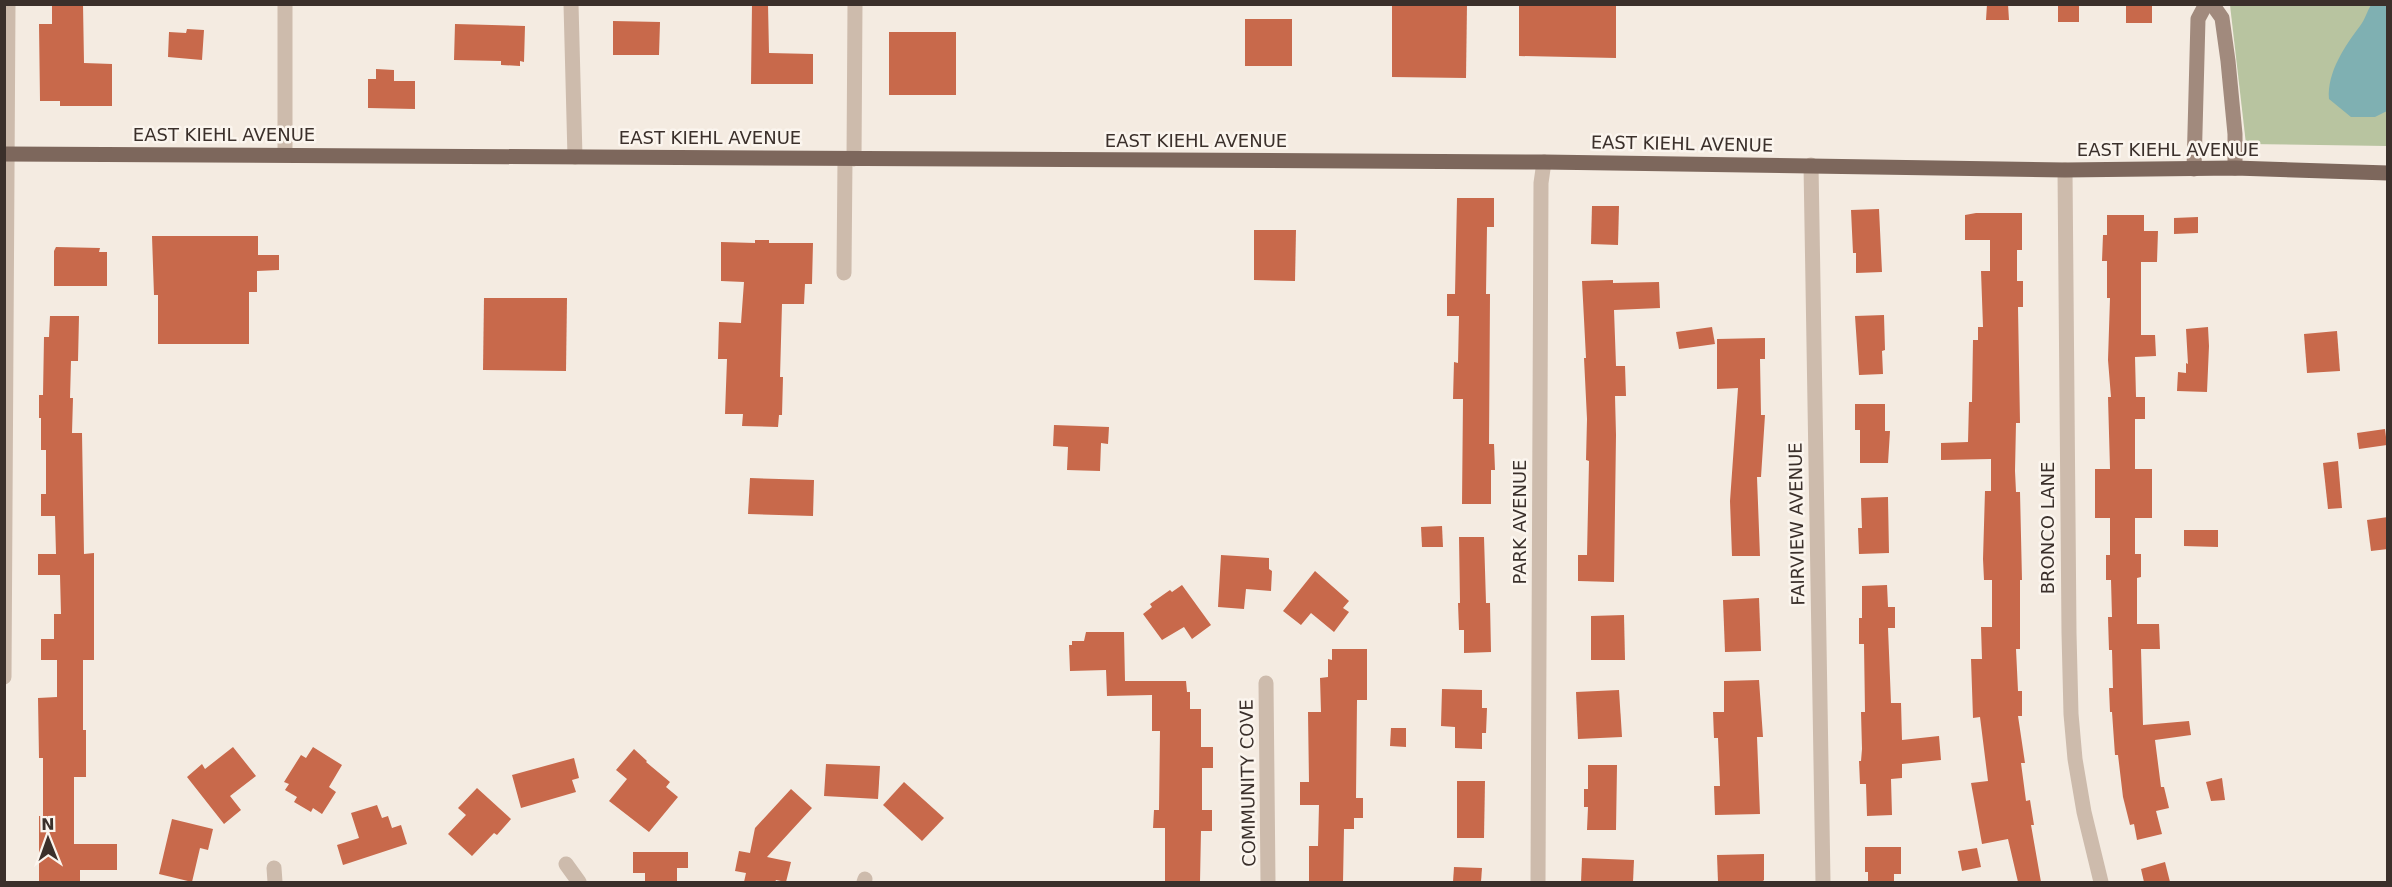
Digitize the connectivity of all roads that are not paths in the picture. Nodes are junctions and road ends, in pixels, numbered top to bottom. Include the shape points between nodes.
1 (8, 4) edge
2 (285, 4) edge
3 (571, 4) edge
4 (855, 4) edge
5 (2206, 4) edge
6 (2212, 4) edge
7 (5, 154) edge
8 (285, 154) junction
9 (575, 157) junction
10 (850, 159) junction
11 (1544, 162) junction
12 (1811, 165) junction
13 (2235, 168) junction
14 (2194, 169) junction
15 (2065, 170) junction
16 (2388, 173) edge
17 (844, 273) dead end
18 (4, 677) edge
19 (1266, 683) dead end
20 (566, 864) dead end
21 (579, 882) edge
22 (1268, 882) edge
23 (1538, 882) edge
24 (1823, 882) edge
25 (2101, 882) edge

1 - 7 street
2 - 8 street
3 - 9 street
4 - 10 street
5 - 14 street via 2198,19
6 - 13 street via 2222,18
7 - 8 main road, EAST KIEHL AVENUE
7 - 18 street
8 - 9 main road, EAST KIEHL AVENUE
9 - 10 main road, EAST KIEHL AVENUE
10 - 11 main road, EAST KIEHL AVENUE
10 - 17 street
11 - 12 main road, EAST KIEHL AVENUE
11 - 23 street, PARK AVENUE
12 - 15 main road, EAST KIEHL AVENUE
12 - 24 street, FAIRVIEW AVENUE
13 - 14 main road, EAST KIEHL AVENUE
13 - 16 main road, EAST KIEHL AVENUE
14 - 15 main road, EAST KIEHL AVENUE
15 - 25 street, BRONCO LANE via 2071,714 2080,790
19 - 22 street, COMMUNITY COVE
20 - 21 street

